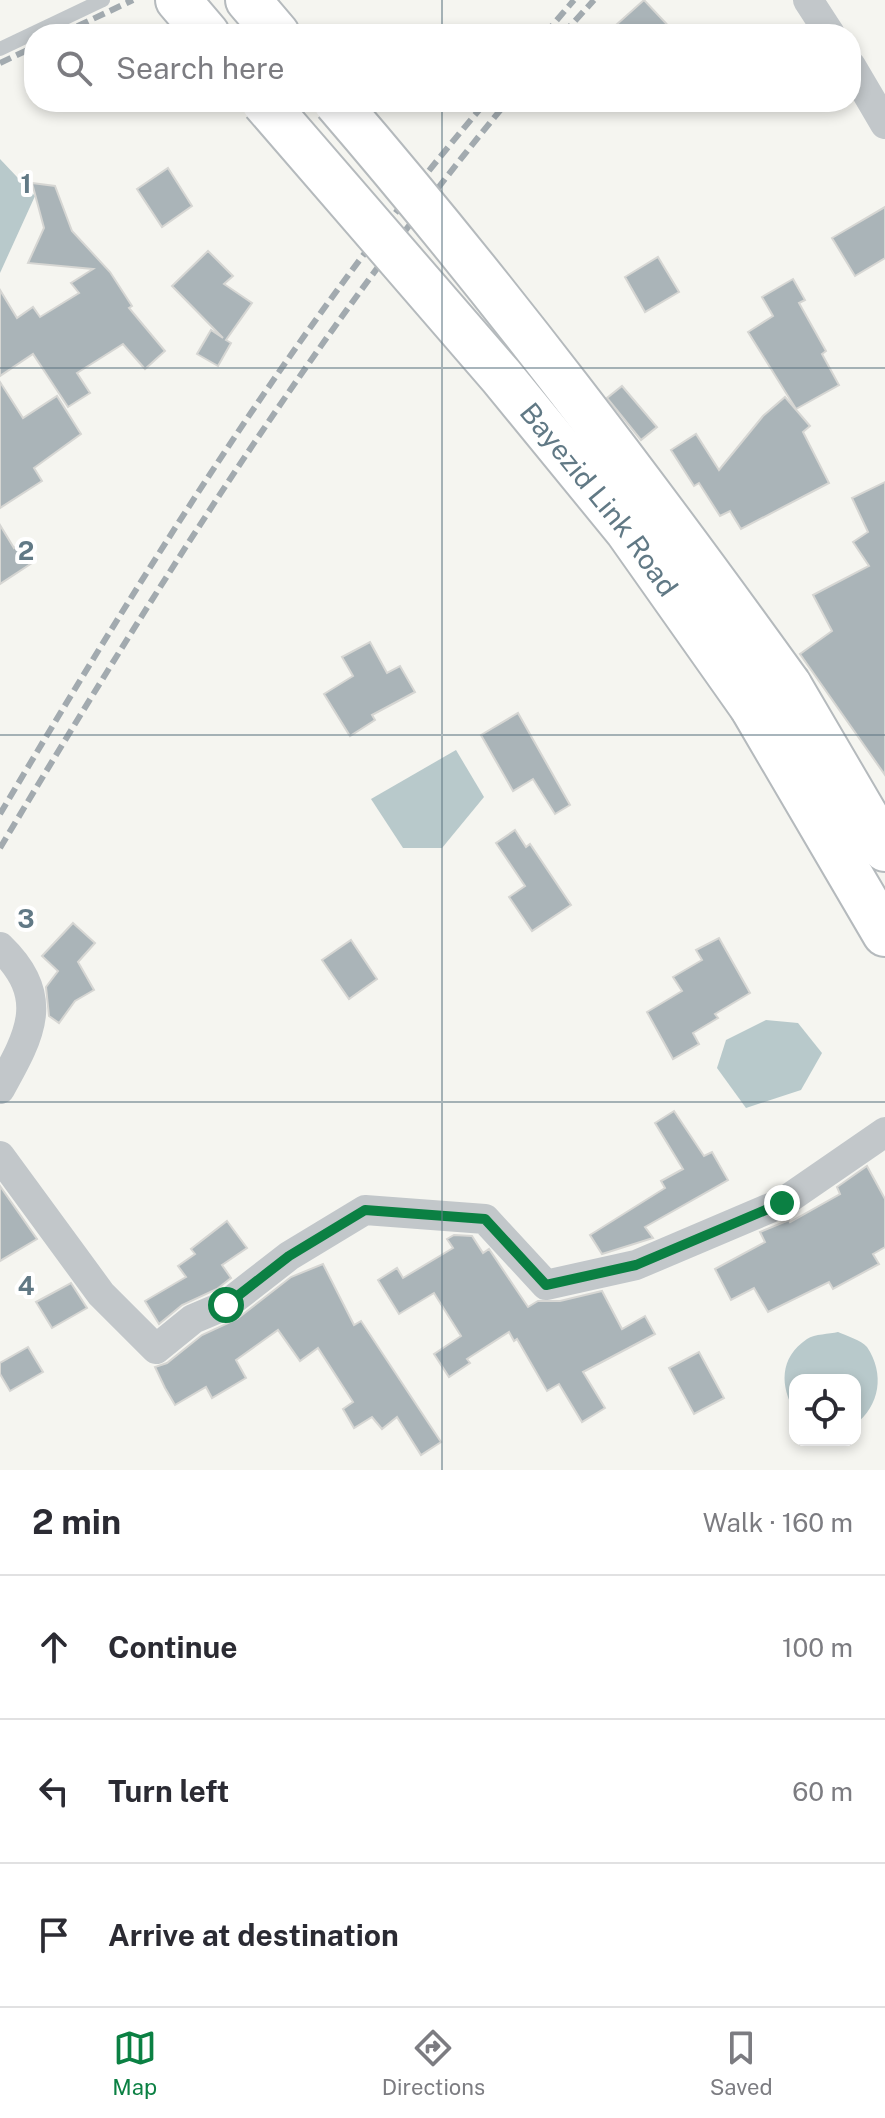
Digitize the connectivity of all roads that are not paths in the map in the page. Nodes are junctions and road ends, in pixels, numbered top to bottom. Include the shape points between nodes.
1 (103, 0) edge
2 (178, 0) edge
3 (248, 0) edge
4 (808, 0) edge
5 (53, 24) edge
6 (198, 24) edge
7 (268, 24) edge
8 (824, 24) edge
9 (24, 38) edge
10 (0, 49) edge
11 (861, 83) edge
12 (273, 112) edge
13 (344, 112) edge
14 (885, 124) edge
15 (771, 696) junction
16 (885, 849) edge
17 (885, 934) edge
18 (0, 947) edge
19 (0, 1089) edge
20 (885, 1132) edge
21 (0, 1156) edge

1 - 5 lane
2 - 6 main road
3 - 7 main road
4 - 8 street
9 - 10 lane
11 - 14 street
12 - 15 main road, Bayezid Link Road, bridge
13 - 15 main road, Bayezid Link Road, bridge via 529,336 663,510
15 - 16 main road, Bayezid Link Road
15 - 17 main road, Bayezid Link Road
18 - 19 street via 26,976 32,1011 26,1042
20 - 21 street via 782,1203 636,1265 546,1285 485,1219 365,1210 289,1256 226,1305 193,1319 156,1349 101,1294

